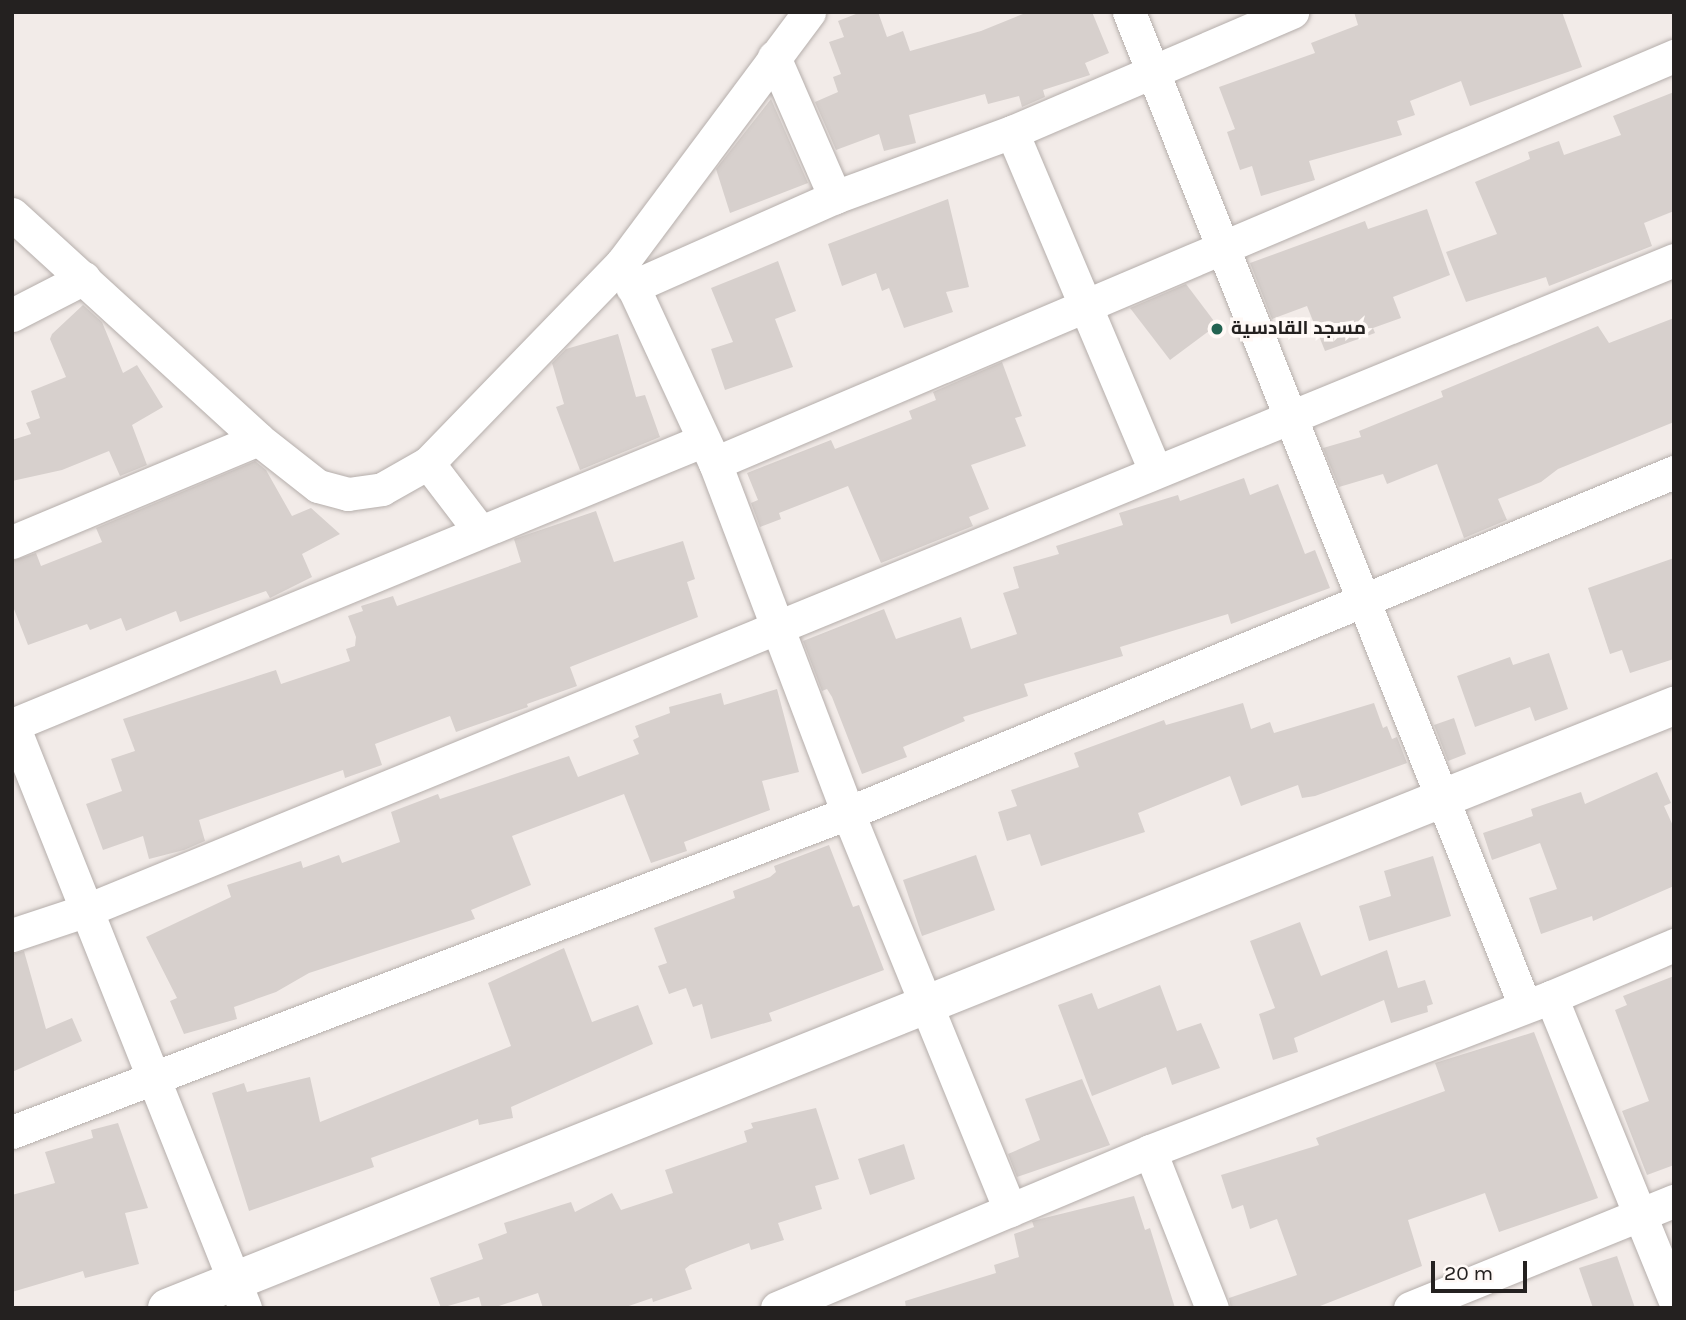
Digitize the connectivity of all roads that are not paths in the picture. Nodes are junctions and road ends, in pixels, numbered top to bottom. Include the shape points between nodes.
1 (808, 12) edge
2 (1129, 12) edge
3 (1292, 12) edge
4 (1674, 56) edge
5 (774, 57) junction
6 (1154, 70) junction
7 (1012, 132) junction
8 (835, 197) junction
9 (12, 214) edge
10 (1225, 249) junction
11 (1674, 260) edge
12 (627, 275) junction
13 (84, 278) junction
14 (1087, 305) junction
15 (12, 316) edge
16 (1290, 417) junction
17 (258, 439) junction
18 (710, 451) junction
19 (428, 463) junction
20 (1155, 471) junction
21 (1674, 472) edge
22 (479, 530) junction
23 (12, 542) edge
24 (1360, 598) junction
25 (776, 625) junction
26 (1674, 706) edge
27 (12, 724) edge
28 (1441, 800) junction
29 (848, 813) junction
30 (86, 910) junction
31 (12, 935) edge
32 (1674, 945) edge
33 (1538, 1001) junction
34 (924, 1006) junction
35 (154, 1081) junction
36 (12, 1132) edge
37 (1150, 1151) junction
38 (1674, 1201) edge
39 (1010, 1210) junction
40 (1639, 1214) junction
41 (240, 1295) edge
42 (1674, 1298) edge
43 (167, 1308) edge
44 (777, 1308) edge
45 (1212, 1308) edge
46 (1410, 1308) edge

1 - 5 street
2 - 6 street
3 - 6 street
4 - 10 street
5 - 8 street
5 - 12 street
6 - 7 street
6 - 10 street
7 - 8 street
7 - 14 street
8 - 12 street
9 - 13 street
10 - 14 street
10 - 16 street
11 - 16 street
12 - 18 street
12 - 19 street
13 - 15 street
13 - 17 street
14 - 18 street
14 - 20 street
16 - 20 street
16 - 24 street
17 - 19 street via 318,486 348,495 382,489
17 - 23 street
18 - 22 street
18 - 25 street
19 - 22 street
20 - 25 street
21 - 24 street
22 - 27 street
24 - 28 street
24 - 29 street
25 - 29 street
25 - 30 street
26 - 28 street
27 - 30 street
28 - 33 street
28 - 34 street
29 - 34 street
29 - 35 street
30 - 31 street
30 - 35 street
32 - 33 street
33 - 37 street
33 - 40 street
34 - 39 street
34 - 41 street
35 - 36 street
35 - 41 street
37 - 39 street
37 - 45 street
38 - 40 street
39 - 44 street
40 - 42 street
40 - 46 street
41 - 43 street

